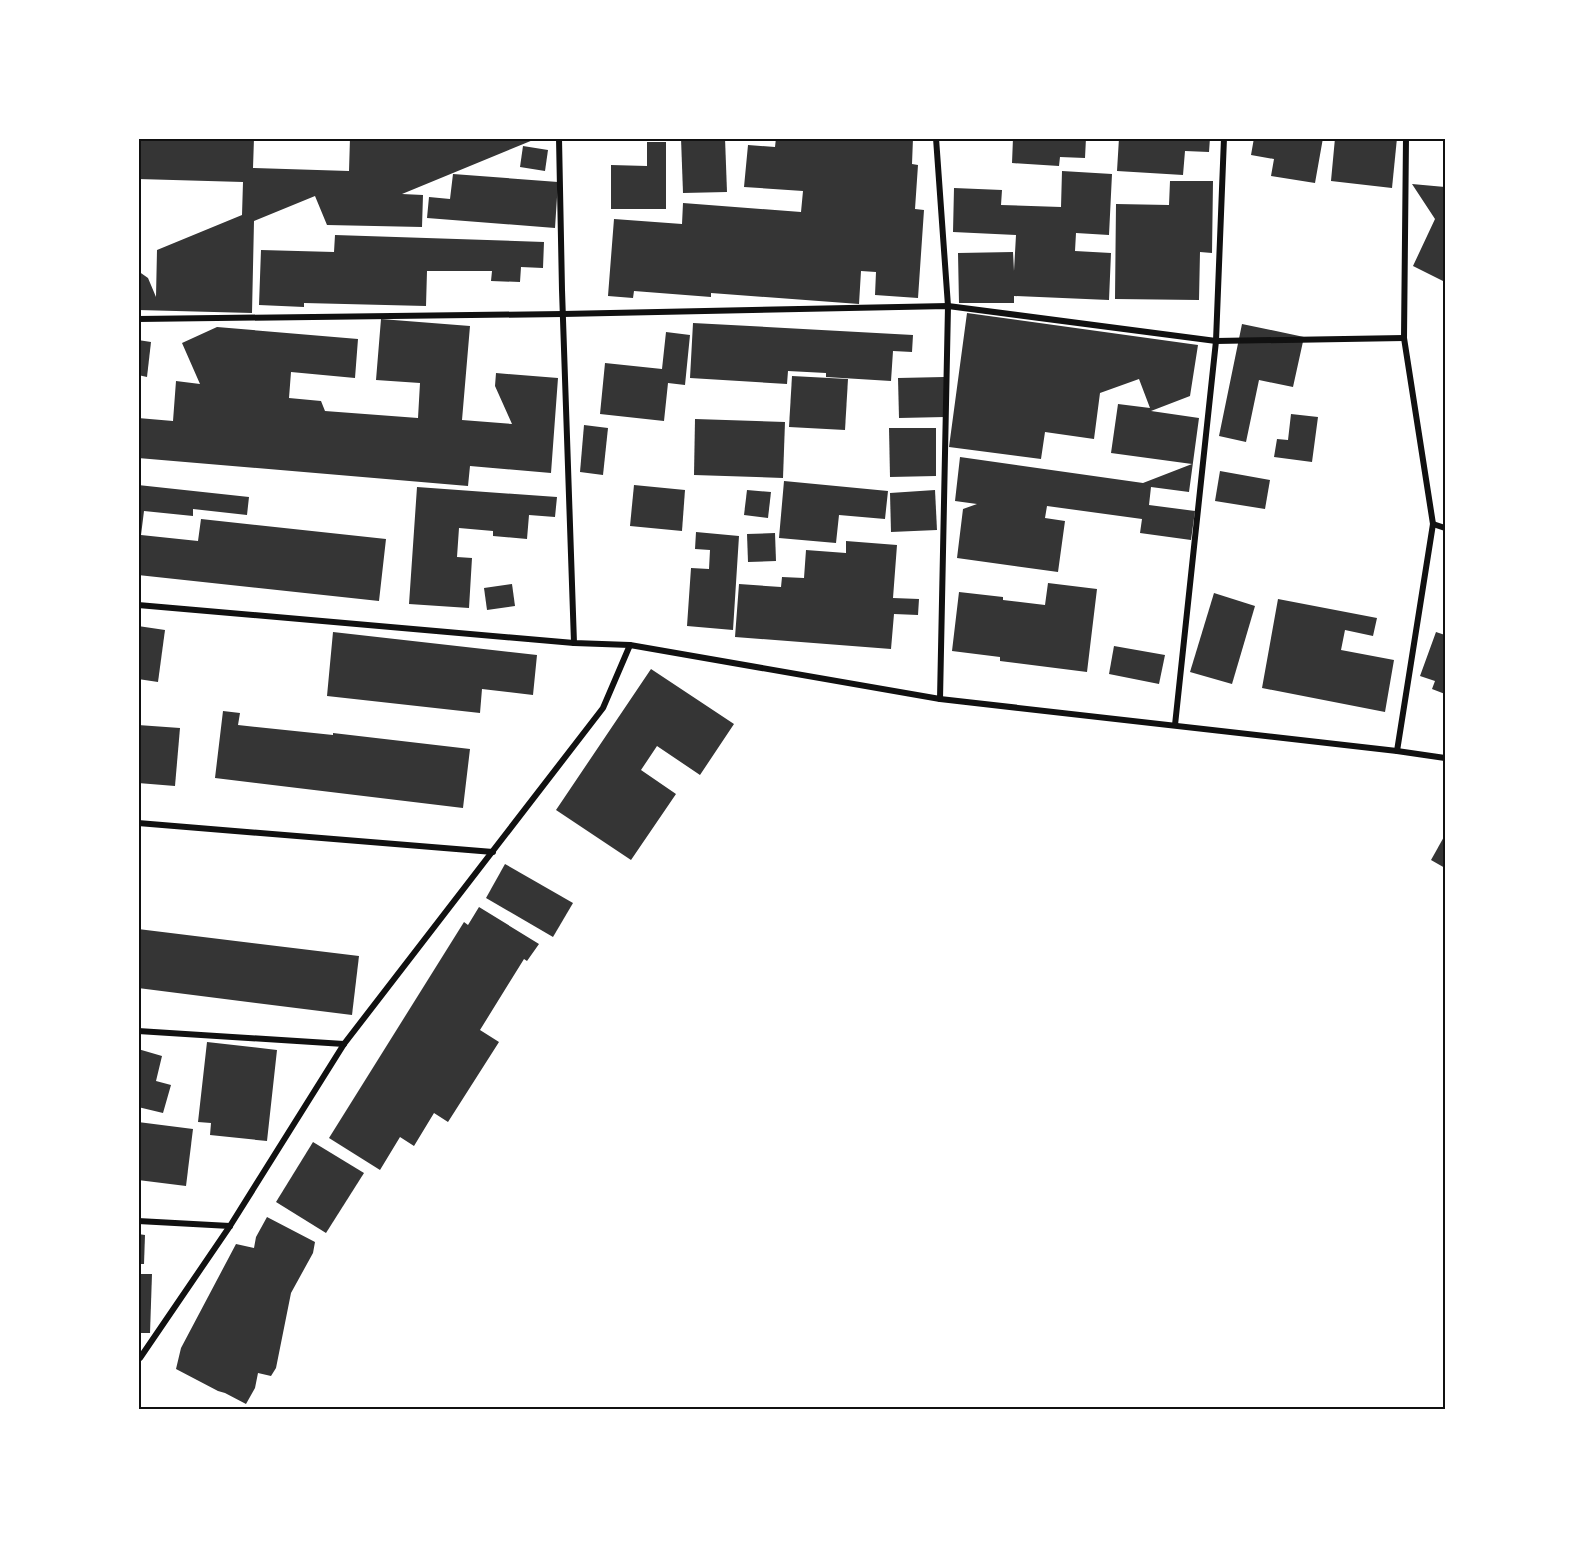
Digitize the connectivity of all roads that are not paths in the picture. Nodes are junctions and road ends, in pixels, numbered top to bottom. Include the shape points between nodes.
1 (559, 138) edge
2 (936, 138) edge
3 (1224, 138) edge
4 (1406, 138) edge
5 (948, 306) junction
6 (563, 314) junction
7 (138, 319) edge
8 (1404, 338) junction
9 (1216, 341) junction
10 (1433, 524) junction
11 (1445, 528) edge
12 (138, 605) edge
13 (574, 643) junction
14 (630, 645) junction
15 (940, 699) junction
16 (1175, 725) junction
17 (1397, 751) junction
18 (1445, 758) edge
19 (138, 823) edge
20 (493, 852) junction
21 (138, 1031) edge
22 (344, 1044) junction
23 (138, 1221) edge
24 (230, 1226) junction
25 (138, 1358) edge

1 - 6 street
2 - 5 street
3 - 9 street
4 - 8 street
5 - 6 street
5 - 9 street
5 - 15 street
6 - 7 street
6 - 13 street
8 - 9 street
8 - 10 street
9 - 16 street
10 - 11 street
10 - 17 street
12 - 13 street
13 - 14 street
14 - 15 street
14 - 20 street via 603,708
15 - 16 street
16 - 17 street
17 - 18 street
19 - 20 street
20 - 22 street
21 - 22 street
22 - 24 street
23 - 24 street
24 - 25 street

